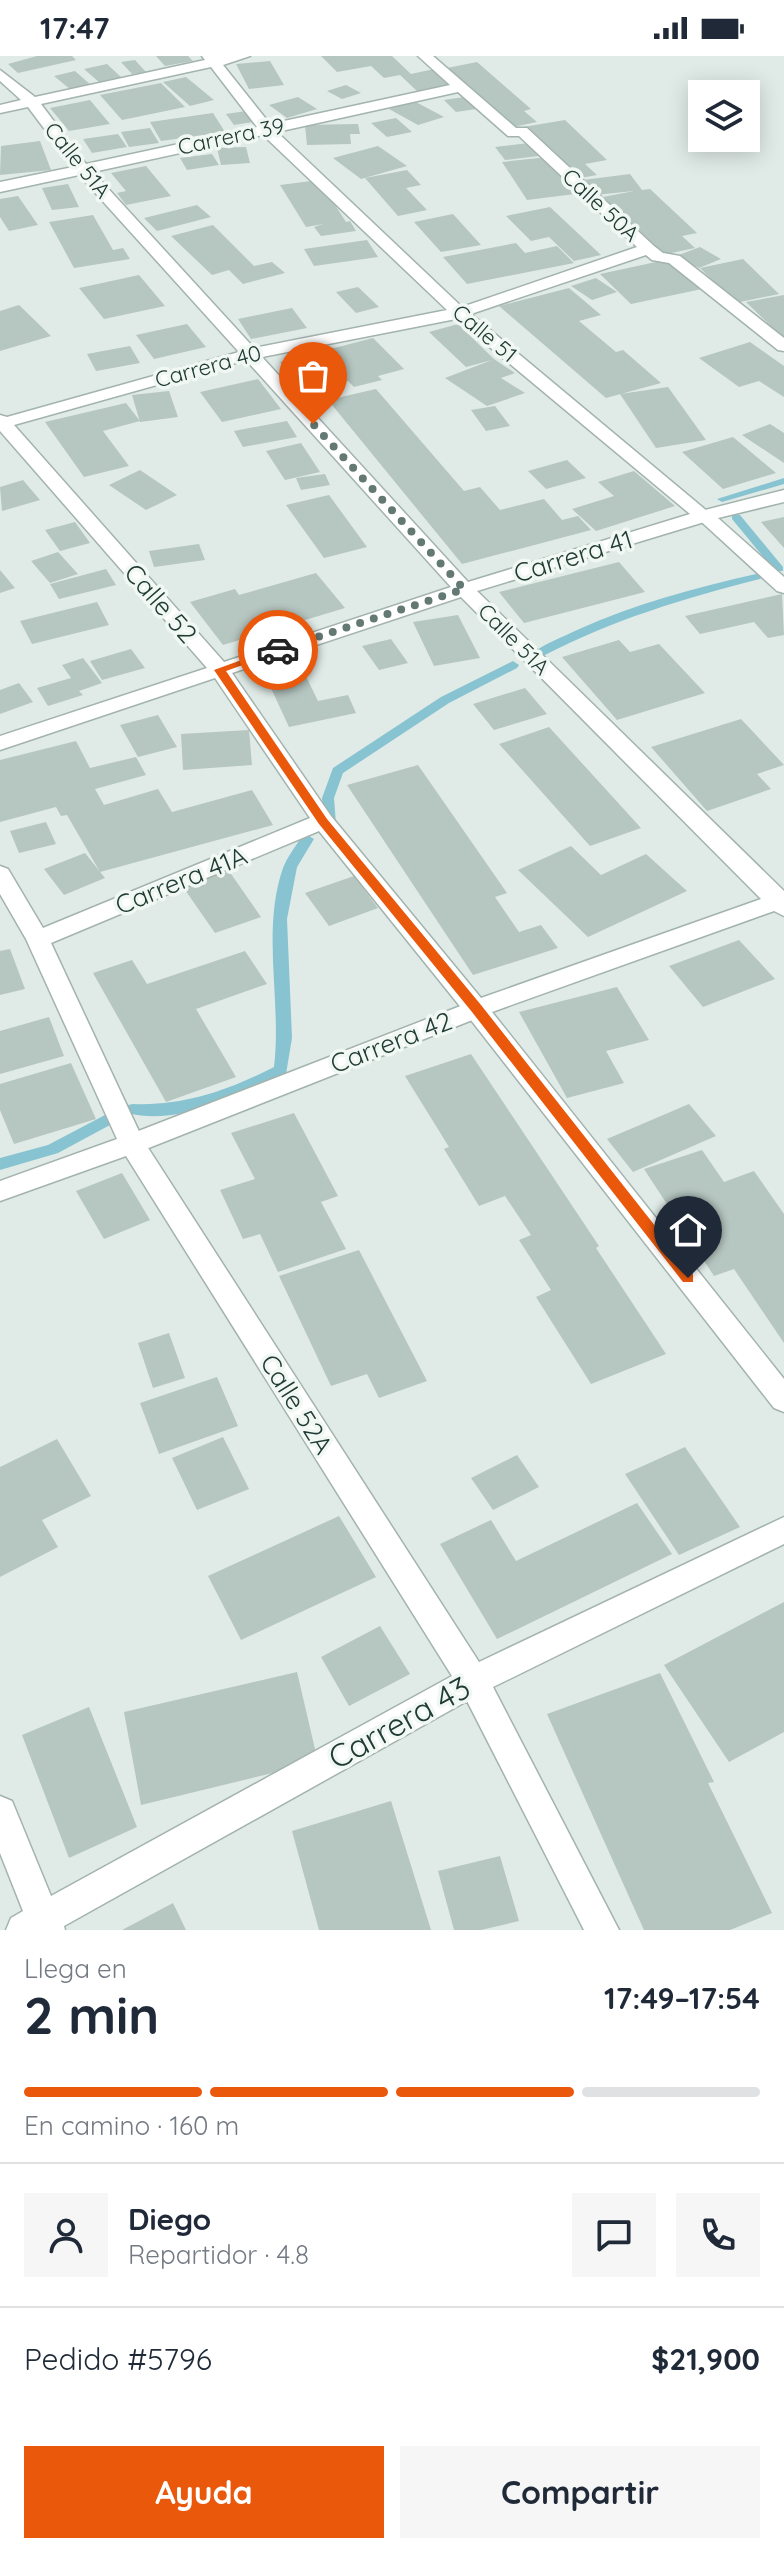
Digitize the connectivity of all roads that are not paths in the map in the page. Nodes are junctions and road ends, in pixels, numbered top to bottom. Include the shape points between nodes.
1 (243, 56) edge
2 (425, 56) edge
3 (212, 59) edge
4 (0, 74) edge
5 (463, 87) junction
6 (32, 102) junction
7 (0, 109) edge
8 (266, 129) junction
9 (82, 169) junction
10 (0, 187) edge
11 (648, 249) junction
12 (459, 313) junction
13 (784, 346) edge
14 (249, 354) junction
15 (1, 422) edge
16 (784, 496) edge
17 (704, 516) junction
18 (784, 587) edge
19 (464, 589) junction
20 (220, 670) junction
21 (0, 743) edge
22 (323, 821) junction
23 (0, 874) edge
24 (782, 902) edge
25 (38, 939) junction
26 (476, 1009) junction
27 (132, 1144) junction
28 (0, 1191) edge
29 (784, 1400) edge
30 (784, 1530) edge
31 (473, 1681) junction
32 (0, 1812) edge
33 (38, 1927) edge
34 (602, 1930) edge

1 - 3 street
2 - 5 street, Calle 50A
3 - 6 street
3 - 8 street, Calle 51
4 - 6 street, Calle 51A
5 - 8 street, Carrera 39
5 - 11 street, Calle 50A via 513,133 522,131
6 - 7 street
6 - 9 street, Calle 51A
8 - 9 street, Carrera 39
8 - 12 street, Calle 51
9 - 10 street, Carrera 39
9 - 14 street, Calle 51A
11 - 12 street, Carrera 40
11 - 13 street, Calle 50A via 674,259
12 - 14 street, Carrera 40
12 - 17 street, Calle 51
14 - 15 street, Carrera 40
14 - 19 street, Calle 51A
15 - 20 street, Calle 52
16 - 17 street, Carrera 41
17 - 18 street, Calle 51
17 - 19 street, Carrera 41
19 - 20 street, Carrera 41
19 - 24 street, Calle 51A
20 - 21 street, Carrera 41
20 - 22 street, Calle 52
22 - 25 street, Carrera 41A
22 - 26 street, Calle 52
23 - 25 street, Calle 52A
24 - 26 street, Carrera 42
25 - 27 street, Calle 52A
26 - 27 street, Carrera 42
26 - 29 street, Calle 52
27 - 28 street, Carrera 42
27 - 31 street, Calle 52A
30 - 31 street, Carrera 43
31 - 33 street, Carrera 43
31 - 34 street, Calle 52A
32 - 33 street

